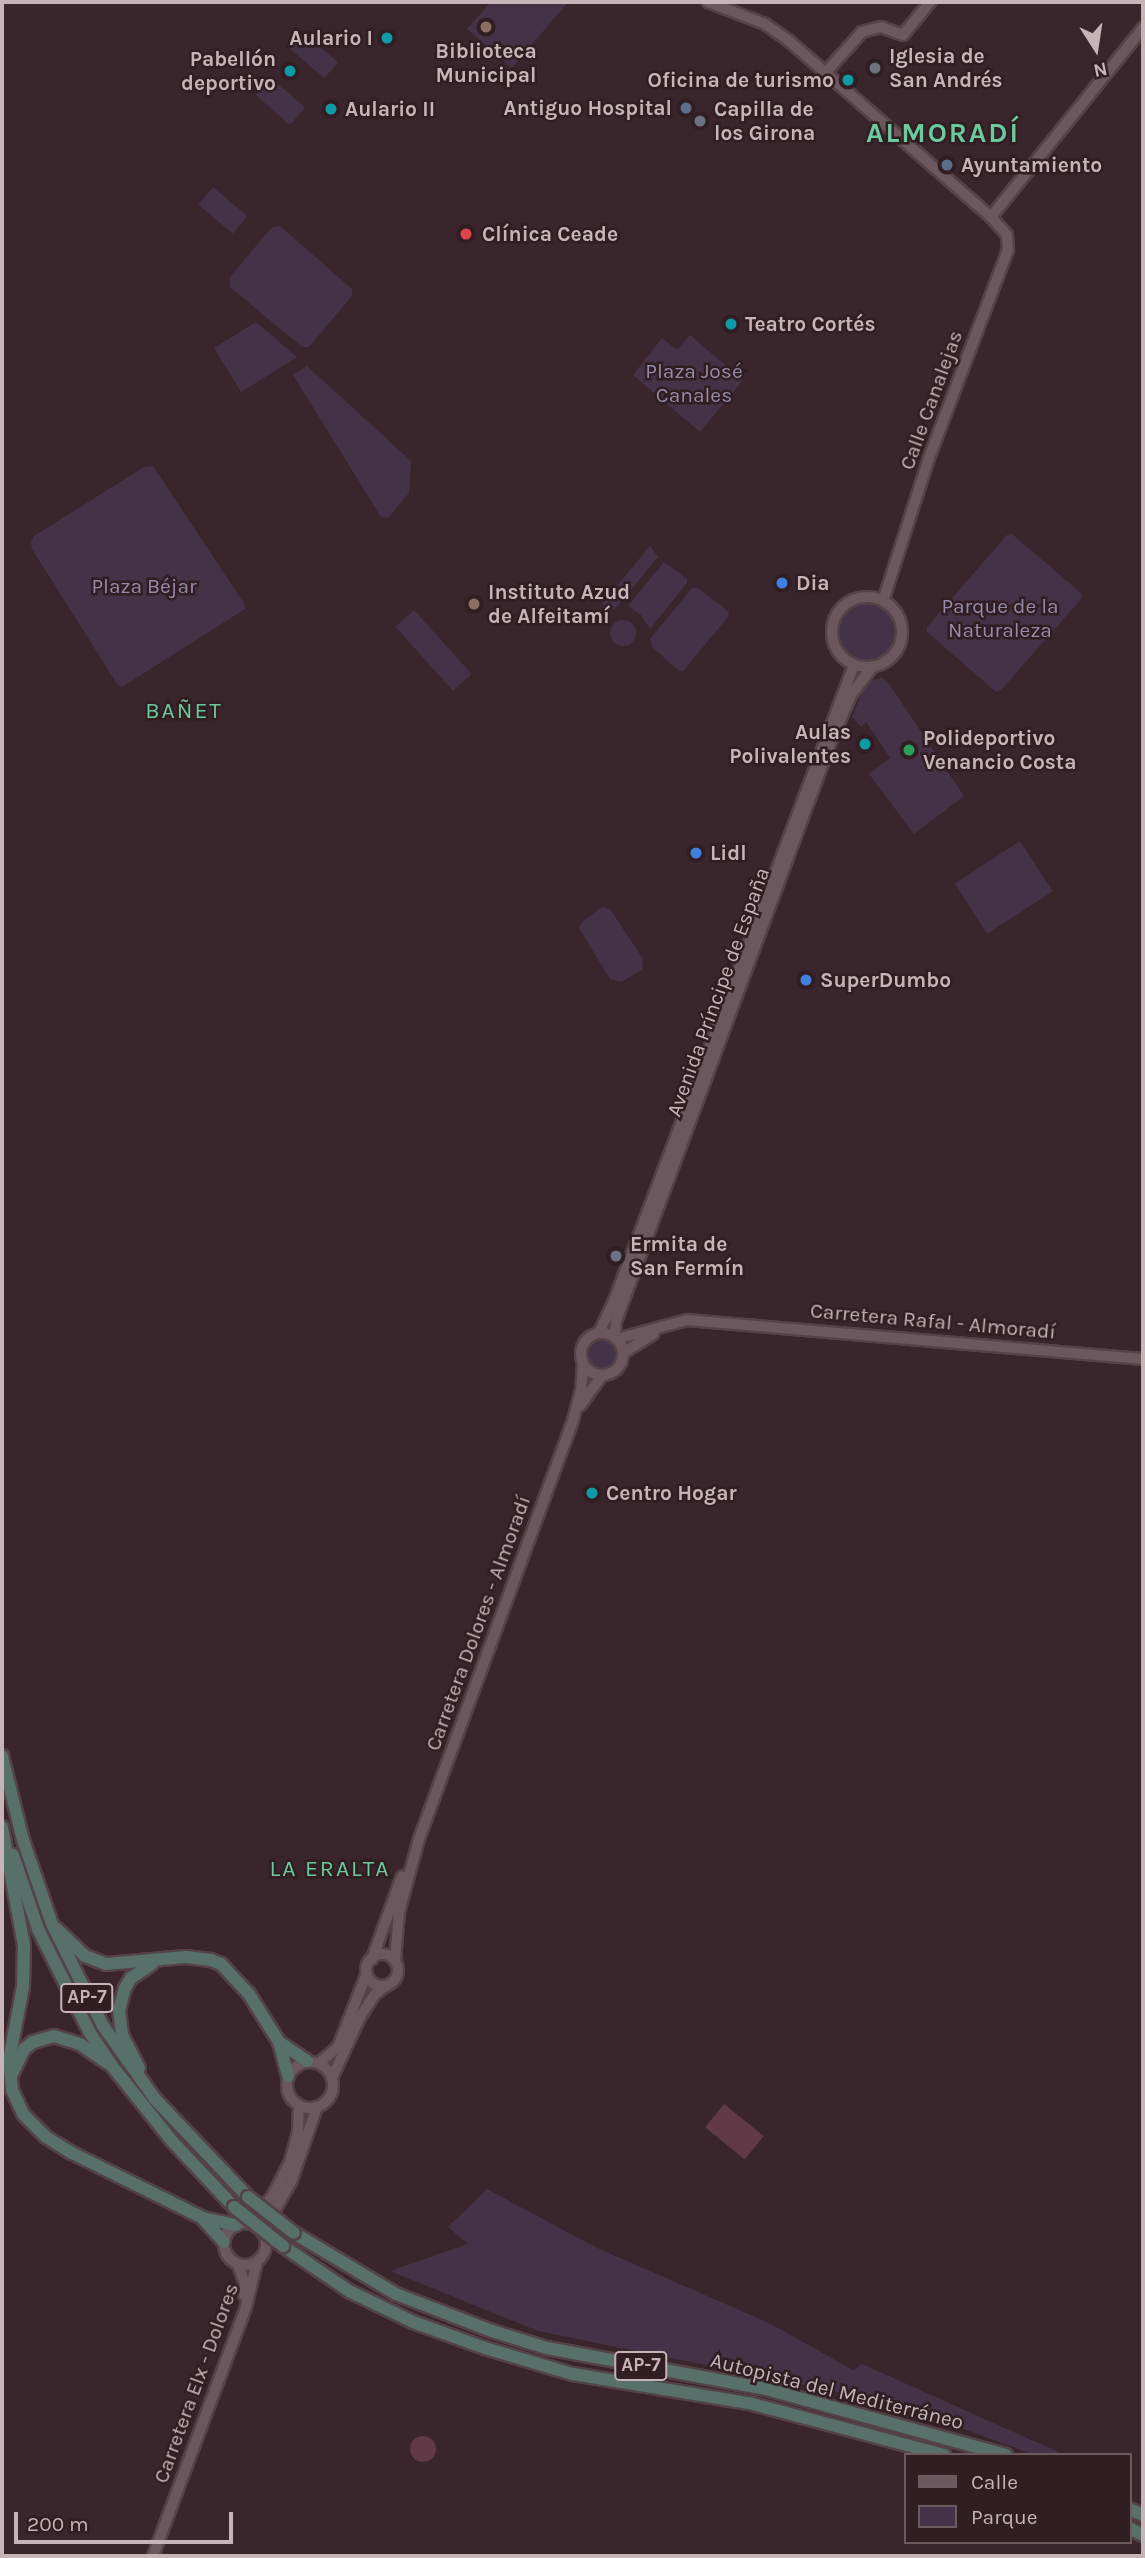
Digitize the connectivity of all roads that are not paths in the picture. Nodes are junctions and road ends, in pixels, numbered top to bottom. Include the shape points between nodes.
1 (708, 2) edge
2 (930, 2) edge
3 (1143, 28) edge
4 (826, 72) junction
5 (991, 217) junction
6 (879, 599) junction
7 (854, 665) junction
8 (872, 667) junction
9 (718, 1323) junction
10 (599, 1333) junction
11 (616, 1338) junction
12 (623, 1353) junction
13 (1143, 1359) edge
14 (583, 1365) junction
15 (601, 1376) junction
16 (573, 1420) junction
17 (2, 1756) edge
18 (2, 1815) edge
19 (2, 1826) edge
20 (419, 1839) junction
21 (52, 1924) junction
22 (372, 1959) junction
23 (157, 1961) junction
24 (395, 1961) junction
25 (367, 1973) junction
26 (386, 1986) junction
27 (279, 2042) junction
28 (313, 2062) junction
29 (112, 2066) junction
30 (288, 2076) junction
31 (10, 2077) junction
32 (332, 2078) junction
33 (155, 2099) junction
34 (299, 2105) junction
35 (317, 2107) junction
36 (203, 2218) junction
37 (243, 2225) junction
38 (262, 2232) junction
39 (224, 2242) junction
40 (257, 2262) junction
41 (238, 2264) junction
42 (936, 2453) edge
43 (999, 2453) edge
44 (148, 2556) edge
45 (153, 2556) edge

1 - 4 main road via 765,24
2 - 4 main road via 902,35 881,27 862,32
3 - 5 main road
4 - 5 main road
5 - 6 main road, Calle Canalejas via 1004,229 1008,250
6 - 7 main road via 848,602 832,624 836,649
6 - 8 main road via 898,615 902,635 893,656
7 - 8 main road
7 - 10 main road, Avenida Príncipe de España
8 - 11 main road, Avenida Príncipe de España via 851,695 837,727 616,1321
9 - 11 main road, Carretera Rafal - Almoradí via 687,1320
9 - 12 main road, Carretera Rafal - Almoradí via 649,1335
9 - 13 main road, Carretera Rafal - Almoradí
10 - 11 main road
10 - 14 main road via 583,1343
11 - 12 main road
12 - 15 main road via 617,1369
14 - 15 main road
14 - 16 main road
15 - 16 main road
16 - 20 main road, Carretera Dolores - Almoradí
17 - 21 highway, Autopista del Mediterráneo / AP-7 via 23,1840
18 - 29 highway, Autopista del Mediterráneo / AP-7 via 38,1929 72,2000
19 - 31 highway via 24,1946
20 - 22 main road, Carretera Dolores - Almoradí
20 - 24 main road, Carretera Dolores - Almoradí via 399,1912
21 - 23 highway via 94,1961 119,1965
21 - 33 highway, Autopista del Mediterráneo / AP-7 via 103,2026
22 - 24 main road via 387,1955
22 - 25 main road
23 - 27 highway via 199,1957 222,1964 249,1994
23 - 33 highway via 131,1979 119,2010 127,2046
24 - 26 main road via 397,1976
25 - 26 main road via 376,1985
25 - 28 main road via 338,2047
26 - 32 main road via 360,2017
27 - 28 highway
27 - 30 highway
28 - 30 main road via 299,2064
28 - 32 main road
29 - 31 highway via 80,2044 54,2036 24,2049
29 - 42 highway, Autopista del Mediterráneo / AP-7, bridge via 172,2141 234,2207 349,2291 413,2322 573,2374 749,2403
30 - 34 main road via 288,2092
31 - 36 highway via 23,2114 46,2137
32 - 35 main road via 332,2092
33 - 43 highway, Autopista del Mediterráneo / AP-7, bridge via 248,2197 294,2233 396,2294 547,2348 766,2389
34 - 35 main road
34 - 37 main road via 290,2162 272,2197
35 - 38 main road via 291,2182
36 - 37 highway
36 - 39 highway
37 - 38 main road
37 - 39 main road
38 - 40 main road via 266,2246
39 - 41 main road via 227,2256
40 - 41 main road
40 - 45 main road, Carretera Elx - Dolores via 246,2307
41 - 44 main road, Carretera Elx - Dolores via 245,2284 238,2317

